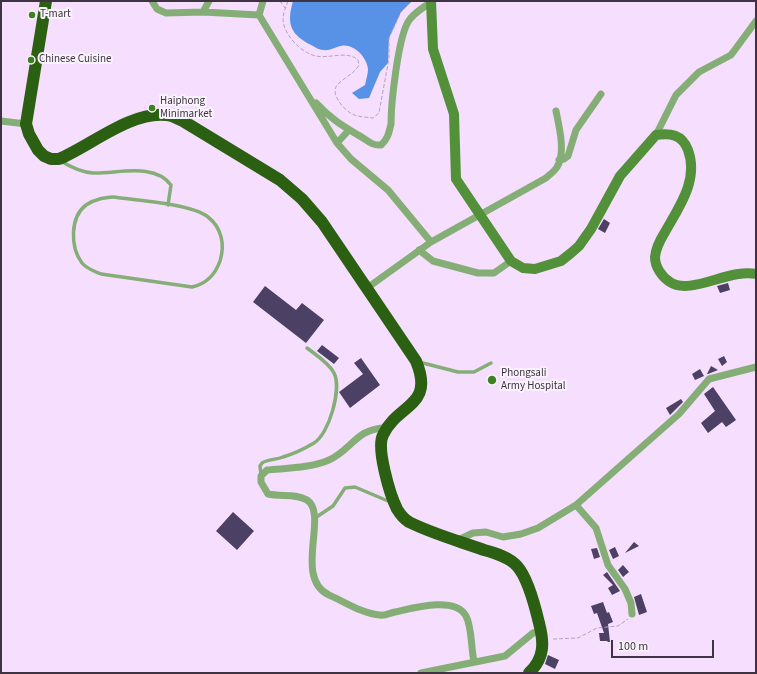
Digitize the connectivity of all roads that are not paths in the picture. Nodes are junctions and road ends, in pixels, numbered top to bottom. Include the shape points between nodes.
1 (46, 1) edge
2 (152, 1) edge
3 (209, 1) edge
4 (263, 1) edge
5 (431, 2) edge
6 (203, 12) junction
7 (259, 15) junction
8 (756, 21) edge
9 (601, 94) dead end
10 (308, 95) junction
11 (556, 111) dead end
12 (1, 121) edge
13 (26, 124) junction
14 (348, 131) junction
15 (656, 135) junction
16 (337, 143) junction
17 (59, 159) junction
18 (559, 160) junction
19 (168, 205) junction
20 (480, 215) junction
21 (431, 242) junction
22 (419, 250) junction
23 (511, 261) junction
24 (756, 273) edge
25 (367, 288) junction
26 (307, 348) dead end
27 (416, 361) junction
28 (491, 363) dead end
29 (756, 367) edge
30 (386, 428) junction
31 (262, 476) junction
32 (393, 499) junction
33 (576, 505) junction
34 (314, 519) junction
35 (458, 540) junction
36 (632, 614) road end
37 (542, 635) junction
38 (474, 661) junction
39 (421, 673) edge
40 (529, 673) edge

1 - 13 highway
2 - 6 street via 157,9 166,13
3 - 6 street
4 - 7 street
5 - 14 street via 412,17 402,36 387,139 381,145 373,144
5 - 20 street via 433,49 454,114 456,179
6 - 7 street
7 - 10 street
8 - 15 street via 731,55 699,72 676,95
9 - 18 street via 576,130 568,156
10 - 14 street
10 - 16 street
11 - 18 street via 562,139
12 - 13 street
13 - 17 highway via 38,150 51,159
14 - 16 street
15 - 23 street via 620,176 591,229 580,246 571,254 562,261 535,269 523,268
15 - 24 street via 678,136 688,148 692,169 684,198 657,245 655,258 659,271 670,282 684,286 735,273
16 - 21 street via 388,190
17 - 19 lane via 84,172 135,170 162,176 171,185
17 - 25 highway via 116,129 147,117 168,115 183,120 280,180 302,199 322,222
18 - 20 street via 557,167 546,178
19 - 19 lane via 113,197 87,204 79,212 74,225 76,251 82,262 90,270 101,274 180,286 192,287 203,284 211,277 220,262 223,247 221,234 208,216 195,210
20 - 21 street
20 - 23 street
21 - 22 street
22 - 23 street via 433,261 478,273 494,273
22 - 25 street
25 - 27 highway
26 - 31 lane via 329,365 337,380 337,393 327,426 323,435 315,442 283,457 262,463
27 - 28 lane via 458,372 474,372
27 - 30 highway via 422,385 418,397
29 - 33 street via 709,379 679,414
30 - 31 street via 375,428 358,436 339,455 328,461 267,470
30 - 32 highway via 381,446
31 - 34 street via 261,482 268,494 301,496 309,501
32 - 34 lane via 388,501 350,486 345,488 327,511
32 - 35 highway via 400,514 409,522
33 - 35 street via 538,528 521,534 502,537 486,532 474,533
33 - 36 street via 596,528 608,565 625,589 631,603
34 - 38 street via 312,564 314,576 322,590 370,614 382,616 430,605 460,609 467,618
35 - 37 highway via 495,554 517,566 532,598
37 - 38 street via 533,633 505,656
37 - 40 highway via 542,654
38 - 39 street

